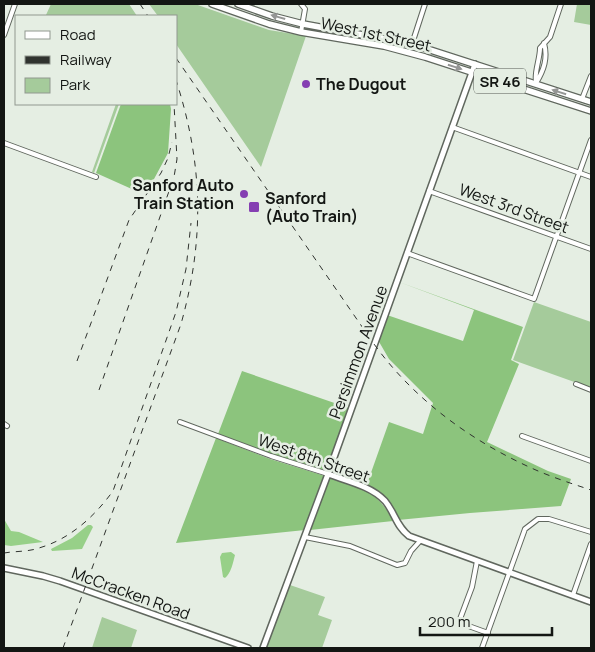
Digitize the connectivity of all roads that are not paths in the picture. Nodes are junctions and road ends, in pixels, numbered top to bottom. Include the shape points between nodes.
1 (15, 4) edge
2 (212, 4) edge
3 (238, 4) edge
4 (302, 4) edge
5 (425, 4) edge
6 (561, 4) edge
7 (303, 24) junction
8 (301, 32) junction
9 (4, 34) edge
10 (412, 44) junction
11 (475, 64) junction
12 (472, 72) junction
13 (591, 76) edge
14 (536, 82) junction
15 (582, 99) junction
16 (591, 102) edge
17 (591, 111) edge
18 (452, 127) junction
19 (591, 140) edge
20 (4, 143) edge
21 (580, 174) junction
22 (96, 176) dead end
23 (591, 177) edge
24 (429, 191) junction
25 (557, 236) junction
26 (591, 248) edge
27 (407, 253) junction
28 (576, 384) dead end
29 (591, 390) edge
30 (180, 422) dead end
31 (522, 436) dead end
32 (591, 461) edge
33 (328, 474) junction
34 (591, 532) edge
35 (305, 537) junction
36 (420, 541) junction
37 (591, 544) edge
38 (477, 561) junction
39 (4, 568) edge
40 (510, 573) junction
41 (573, 596) junction
42 (591, 602) edge
43 (488, 633) junction
44 (248, 648) edge
45 (264, 648) edge
46 (482, 648) edge

1 - 9 street
2 - 8 main road, West 1st Street / SR 46
7 -> 3 main road, West 1st Street / SR 46
4 - 7 street via 305,9
5 - 10 street
6 - 14 street via 550,37 544,43 545,64
7 - 8 street
7 - 10 main road, West 1st Street / SR 46
8 -> 12 main road, West 1st Street / SR 46 via 397,49
10 - 11 main road, West 1st Street / SR 46
11 - 12 street, Persimmon Avenue
11 - 14 main road, West 1st Street / SR 46
12 - 17 main road, West 1st Street / SR 46
12 - 18 street, Persimmon Avenue
13 - 15 street
15 -> 14 main road, West 1st Street / SR 46
15 - 16 main road, West 1st Street / SR 46
18 - 21 street
18 - 24 street, Persimmon Avenue
19 - 21 street
20 - 22 street
21 - 23 street
21 - 25 street
24 - 25 street, West 3rd Street
24 - 27 street, Persimmon Avenue
25 - 26 street, West 3rd Street
25 - 27 street via 534,299
27 - 33 street, Persimmon Avenue
28 - 29 street
30 - 33 street, West 8th Street
31 - 32 street
33 - 35 street, Persimmon Avenue
33 - 36 street, West 8th Street via 369,489 380,497 398,526
34 - 40 street via 549,519 538,519 525,529
35 - 36 street via 345,545 397,565 405,563
35 - 45 street, Persimmon Avenue
36 - 38 street, West 8th Street
37 - 41 street
38 - 40 street, West 8th Street
38 - 43 street via 460,622
39 - 44 street, McCracken Road via 60,581
40 - 41 street, West 8th Street
40 - 43 street
41 - 42 street, West 8th Street
43 - 46 street

